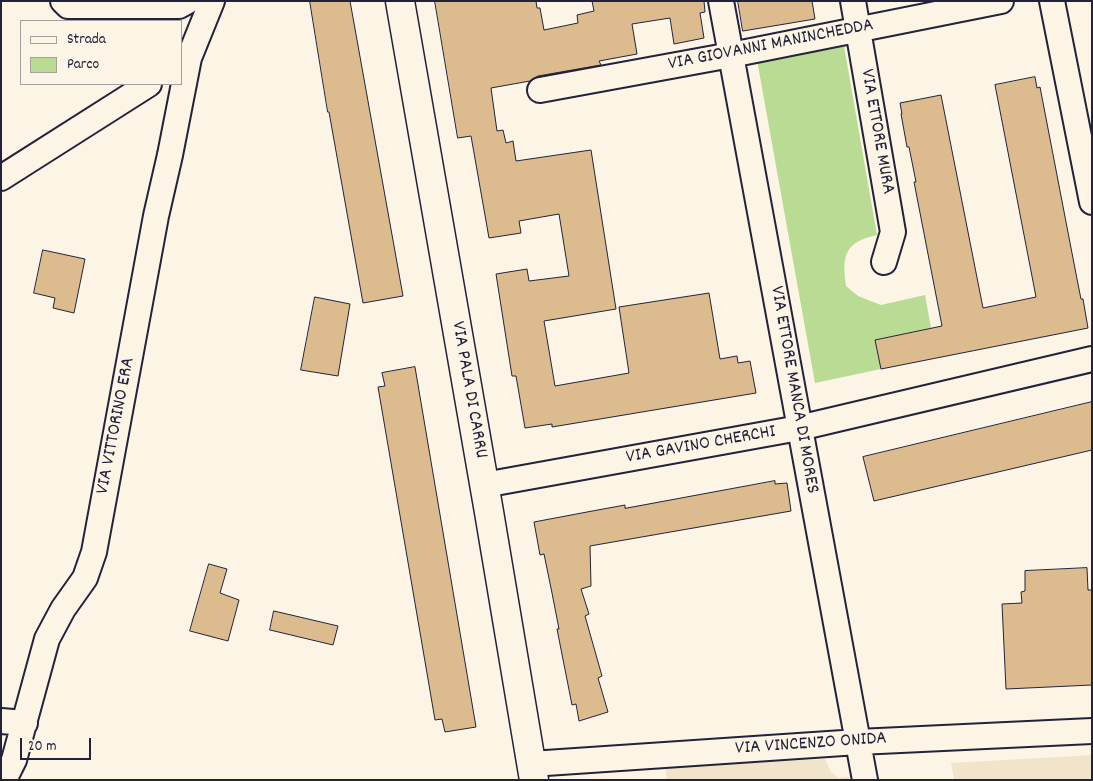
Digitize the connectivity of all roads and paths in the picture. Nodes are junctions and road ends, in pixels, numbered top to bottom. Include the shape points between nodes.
1 (62, 1) edge
2 (188, 1) edge
3 (212, 1) edge
4 (400, 1) edge
5 (721, 1) edge
6 (853, 1) edge
7 (1002, 1) edge
8 (1052, 1) edge
9 (858, 30) junction
10 (731, 55) junction
11 (185, 61) edge
12 (182, 80) edge
13 (147, 85) edge
14 (181, 85) edge
15 (540, 90) dead end
16 (1, 178) edge
17 (1092, 199) edge
18 (884, 262) dead end
19 (1092, 359) edge
20 (799, 428) junction
21 (484, 485) junction
22 (1, 721) edge
23 (25, 724) junction
24 (1092, 731) edge
25 (858, 742) junction
26 (532, 772) edge
27 (4, 780) edge
28 (865, 780) edge

1 - 2 street via 68,6 179,6
3 - 11 street, VIA VITTORINO ERA
4 - 21 street, VIA PALA DI CARRU
5 - 10 street, VIA ETTORE MANCA DI MORES
6 - 9 street, VIA ETTORE MURA
7 - 9 street, VIA GIOVANNI MANINCHEDDA
8 - 17 street
9 - 10 street, VIA GIOVANNI MANINCHEDDA
9 - 18 street, VIA ETTORE MURA via 893,232
10 - 15 street, VIA GIOVANNI MANINCHEDDA
10 - 20 street, VIA ETTORE MANCA DI MORES
11 - 12 street, VIA VITTORINO ERA
13 - 16 street
14 - 23 street, VIA VITTORINO ERA via 94,552 85,578 47,639
19 - 20 street, VIA GAVINO CHERCHI
20 - 21 street, VIA GAVINO CHERCHI
20 - 25 street, VIA ETTORE MANCA DI MORES
21 - 26 street, VIA PALA DI CARRU
22 - 23 street
23 - 27 street, VIA VITTORINO ERA
24 - 25 street, VIA VINCENZO ONIDA
25 - 26 street, VIA VINCENZO ONIDA
25 - 28 street, VIA ETTORE MANCA DI MORES

